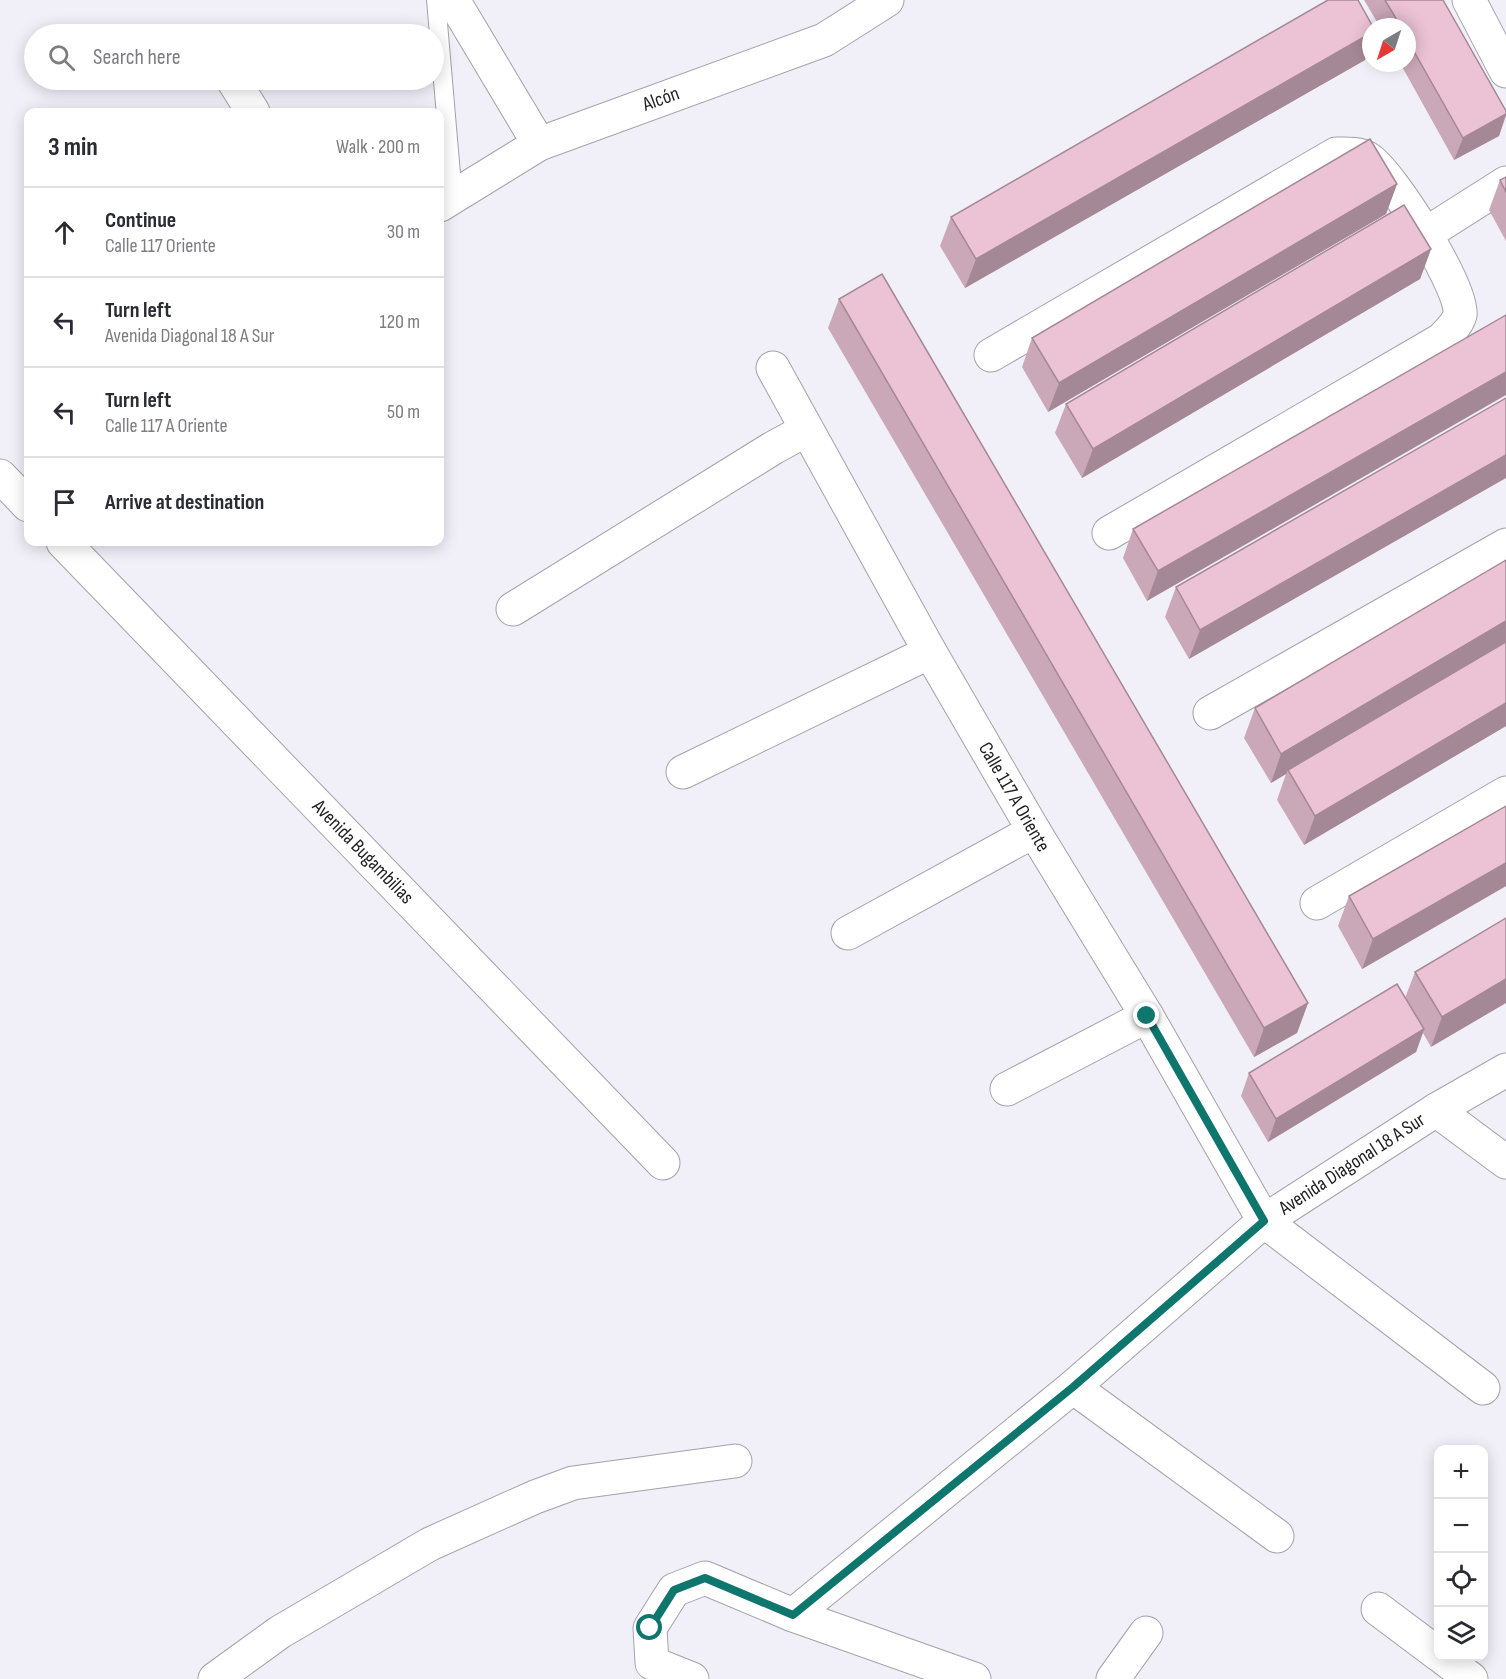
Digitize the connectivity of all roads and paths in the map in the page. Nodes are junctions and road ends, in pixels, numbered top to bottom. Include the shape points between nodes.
1 (436, 0) edge
2 (453, 0) edge
3 (887, 0) edge
4 (1469, 0) edge
5 (437, 24) edge
6 (1506, 71) edge
7 (239, 90) edge
8 (440, 90) edge
9 (250, 108) edge
10 (441, 108) edge
11 (539, 144) junction
12 (444, 161) edge
13 (1506, 183) edge
14 (446, 201) edge
15 (1425, 235) junction
16 (991, 355) dead end
17 (773, 368) dead end
18 (806, 430) junction
19 (8, 477) edge
20 (24, 499) edge
21 (1109, 533) dead end
22 (1506, 545) edge
23 (67, 546) edge
24 (513, 609) dead end
25 (930, 652) junction
26 (1210, 713) dead end
27 (683, 772) dead end
28 (1506, 793) edge
29 (1034, 831) junction
30 (1317, 903) dead end
31 (848, 933) dead end
32 (1147, 1016) junction
33 (1506, 1070) edge
34 (1007, 1089) dead end
35 (1436, 1110) junction
36 (663, 1162) dead end
37 (1506, 1162) edge
38 (1264, 1221) junction
39 (1073, 1387) junction
40 (1483, 1388) dead end
41 (735, 1461) dead end
42 (1276, 1536) dead end
43 (1378, 1609) dead end
44 (793, 1615) junction
45 (1146, 1633) dead end
46 (1434, 1651) edge
47 (1448, 1661) edge
48 (215, 1679) edge
49 (692, 1679) edge
50 (974, 1679) edge
51 (1113, 1679) edge
52 (1472, 1679) edge

1 - 5 lane
2 - 11 street
3 - 11 street, Alcón via 824,40
4 - 6 street
7 - 9 street
8 - 10 lane
11 - 14 street, Alcón
12 - 14 lane
13 - 15 street
15 - 16 street via 1383,171 1366,158 1336,154
15 - 21 street via 1460,302 1460,315 1441,340
17 - 18 street, Calle 117 A Oriente
18 - 24 street
18 - 25 street, Calle 117 A Oriente
19 - 20 street
22 - 26 street
23 - 36 street, Avenida Bugambilias
25 - 27 street
25 - 29 street, Calle 117 A Oriente
28 - 30 street
29 - 31 street
29 - 32 street, Calle 117 A Oriente
32 - 34 street
32 - 38 street, Calle 117 A Oriente
33 - 35 street, Avenida Diagonal 18 A Sur
35 - 37 street
35 - 38 street, Avenida Diagonal 18 A Sur
38 - 39 street, Avenida Diagonal 18 A Sur
38 - 40 street
39 - 42 street
39 - 44 street, Avenida Diagonal 18 A Sur
41 - 48 street via 573,1483 536,1497 430,1544 280,1632
43 - 46 street
44 - 49 street via 705,1578 674,1590 650,1628 652,1663
44 - 50 street
45 - 51 street
47 - 52 street

